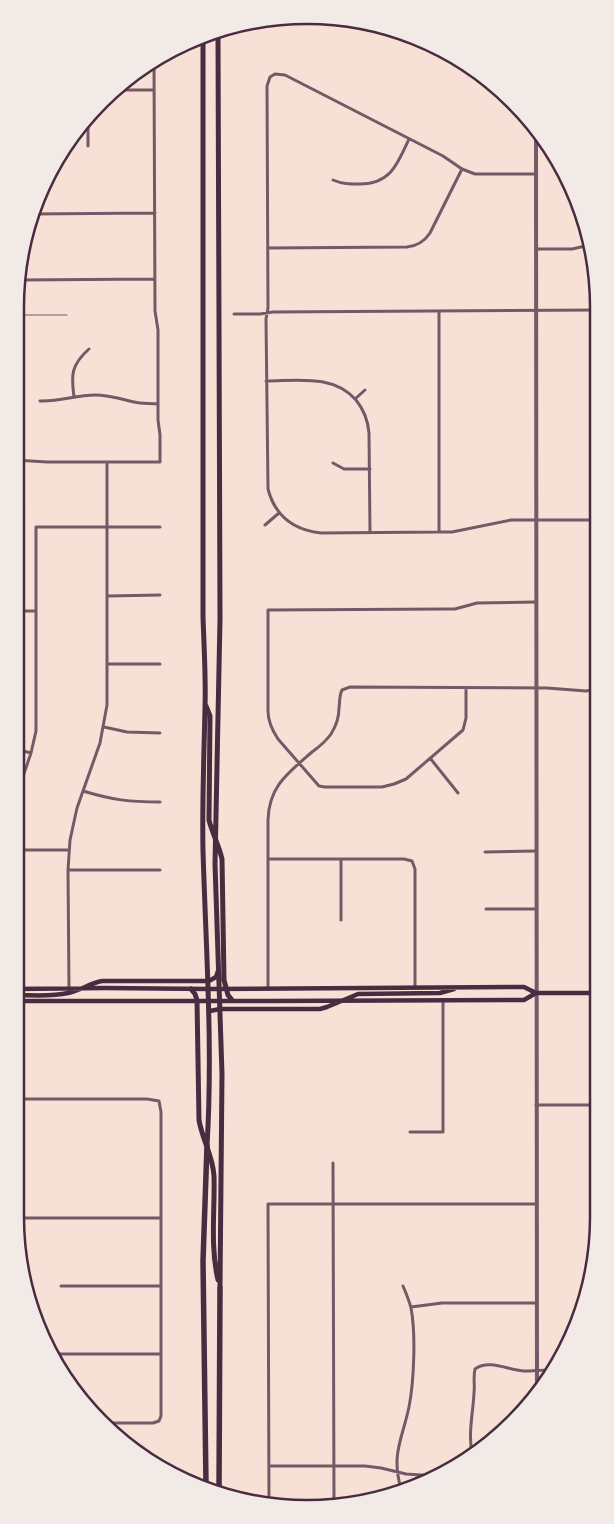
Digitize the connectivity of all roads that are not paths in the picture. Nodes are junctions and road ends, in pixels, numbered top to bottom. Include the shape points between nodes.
1 (218, 38) edge
2 (203, 44) edge
3 (154, 69) edge
4 (125, 90) edge
5 (154, 90) junction
6 (88, 128) edge
7 (409, 139) junction
8 (536, 140) edge
9 (88, 146) dead end
10 (462, 169) junction
11 (536, 174) junction
12 (333, 180) dead end
13 (154, 213) junction
14 (40, 214) edge
15 (584, 246) edge
16 (268, 248) junction
17 (536, 248) junction
18 (155, 279) junction
19 (25, 280) edge
20 (536, 310) junction
21 (590, 310) edge
22 (439, 311) junction
23 (267, 313) junction
24 (234, 314) dead end
25 (67, 315) dead end
26 (24, 316) edge
27 (89, 349) dead end
28 (266, 381) junction
29 (366, 390) dead end
30 (74, 397) junction
31 (355, 400) junction
32 (40, 401) dead end
33 (158, 404) junction
34 (24, 461) edge
35 (107, 462) junction
36 (333, 463) dead end
37 (370, 469) junction
38 (279, 513) junction
39 (536, 520) junction
40 (590, 520) edge
41 (265, 525) dead end
42 (107, 527) junction
43 (160, 527) dead end
44 (370, 532) junction
45 (439, 532) junction
46 (160, 595) dead end
47 (108, 596) junction
48 (536, 602) junction
49 (24, 611) edge
50 (36, 611) junction
51 (108, 664) junction
52 (160, 664) dead end
53 (466, 688) junction
54 (536, 688) junction
55 (590, 690) edge
56 (205, 705) junction
57 (104, 727) junction
58 (160, 733) dead end
59 (24, 752) edge
60 (31, 754) junction
61 (430, 758) junction
62 (299, 764) junction
63 (24, 774) edge
64 (83, 791) junction
65 (458, 793) dead end
66 (160, 802) dead end
67 (215, 836) junction
68 (24, 850) edge
69 (69, 850) junction
70 (536, 851) junction
71 (485, 852) dead end
72 (268, 859) junction
73 (341, 859) junction
74 (68, 870) junction
75 (160, 870) dead end
76 (486, 909) dead end
77 (536, 909) junction
78 (342, 920) dead end
79 (218, 970) junction
80 (209, 981) junction
81 (415, 987) junction
82 (460, 987) junction
83 (69, 988) junction
84 (81, 988) junction
85 (268, 988) junction
86 (24, 989) edge
87 (191, 989) junction
88 (209, 989) junction
89 (222, 989) junction
90 (536, 993) junction
91 (590, 993) edge
92 (24, 996) edge
93 (197, 1000) junction
94 (210, 1000) junction
95 (220, 1000) junction
96 (232, 1000) junction
97 (443, 1000) junction
98 (24, 1001) edge
99 (342, 1001) junction
100 (220, 1009) junction
101 (210, 1011) junction
102 (24, 1099) edge
103 (590, 1105) edge
104 (536, 1106) junction
105 (410, 1132) dead end
106 (207, 1146) junction
107 (333, 1163) dead end
108 (333, 1204) junction
109 (537, 1204) junction
110 (24, 1218) edge
111 (160, 1218) junction
112 (61, 1286) dead end
113 (161, 1286) junction
114 (403, 1286) dead end
115 (220, 1288) junction
116 (537, 1302) junction
117 (411, 1307) junction
118 (60, 1354) dead end
119 (161, 1354) junction
120 (537, 1370) junction
121 (545, 1370) edge
122 (537, 1382) edge
123 (113, 1423) edge
124 (472, 1447) edge
125 (268, 1466) junction
126 (334, 1466) junction
127 (397, 1472) junction
128 (423, 1475) edge
129 (206, 1481) edge
130 (400, 1484) edge
131 (219, 1486) edge
132 (269, 1498) edge
133 (334, 1499) edge

1 - 67 highway via 220,619
2 - 56 highway
3 - 5 street
4 - 5 street
5 - 13 street
6 - 9 street
7 - 10 street
7 - 12 street via 395,167 379,181 346,184
7 - 16 street via 285,75 272,75 268,86
8 - 11 street
10 - 11 street via 480,174
10 - 16 street via 430,233 417,245
11 - 17 street
13 - 14 street
13 - 18 street
15 - 17 street
16 - 23 street
17 - 20 street
18 - 19 street
18 - 33 street
20 - 21 street
20 - 22 street
20 - 39 street
22 - 23 street
22 - 45 street
23 - 24 street
23 - 28 street
25 - 26 lane
27 - 30 street via 73,370
28 - 31 street via 326,382 344,390
28 - 38 street via 267,482
29 - 31 street
30 - 32 street
30 - 33 street via 102,395
31 - 37 street via 369,427
33 - 35 street via 160,462
34 - 35 street
35 - 42 street
36 - 37 street via 344,469
37 - 44 street
38 - 41 street
38 - 44 street via 292,524 309,531
39 - 40 street
39 - 45 street via 502,521
39 - 48 street
42 - 43 street
42 - 47 street
42 - 50 street via 36,527
44 - 45 street
46 - 47 street
47 - 51 street
48 - 54 street
48 - 62 street via 477,603 455,609 268,610 268,716 275,735
49 - 50 street
50 - 60 street via 36,723
51 - 52 street
51 - 57 street
53 - 54 street
53 - 61 street via 464,727 458,736
53 - 62 street via 350,687 342,690 338,718 332,732
54 - 55 street
54 - 70 street
56 - 67 highway via 210,716 209,820
56 - 80 highway via 203,824
57 - 58 street
57 - 64 street
59 - 60 street
60 - 63 street
61 - 62 street via 402,781 382,787 321,787
61 - 65 street
62 - 72 street via 282,780 271,800
64 - 66 street via 120,801
64 - 69 street
67 - 79 highway
67 - 89 highway via 222,868
68 - 69 street
69 - 74 street
70 - 71 street
70 - 77 street
72 - 73 street
72 - 85 street
73 - 78 street
73 - 81 street via 412,861 415,869
74 - 75 street
74 - 83 street
76 - 77 street
77 - 90 street
79 - 80 main road
79 - 89 highway
80 - 84 main road via 111,980
80 - 88 highway
81 - 82 main road
81 - 85 main road
82 - 90 main road via 524,987
82 - 99 main road via 440,993 358,994
83 - 84 main road
83 - 86 main road
84 - 87 main road
84 - 92 main road via 59,995
85 - 89 main road
87 - 88 main road
87 - 93 highway
88 - 89 main road
88 - 94 highway
89 - 95 highway
89 - 96 highway
90 - 91 main road
90 - 97 main road via 524,1000
90 - 104 street
93 - 94 main road
93 - 98 main road
93 - 106 highway via 199,1120
94 - 95 main road
94 - 101 highway
95 - 96 main road
95 - 100 highway
96 - 99 main road
97 - 99 main road
97 - 105 street via 444,1132
99 - 100 main road via 320,1009
100 - 101 main road
100 - 115 highway
101 - 106 highway
102 - 111 street via 159,1101
103 - 104 street
104 - 109 street
106 - 115 highway via 214,1175 214,1259
106 - 129 highway via 203,1261
107 - 108 street
108 - 109 street
108 - 125 street via 268,1204
108 - 126 street
109 - 116 street
110 - 111 street
111 - 113 street
112 - 113 street
113 - 119 street
114 - 117 street
115 - 131 highway
116 - 117 street via 442,1303
116 - 120 street
117 - 127 street via 412,1382 397,1451
118 - 119 street
119 - 123 street via 159,1421
120 - 121 street
120 - 122 street
120 - 124 street via 496,1366 475,1369
125 - 126 street
125 - 132 street
126 - 127 street via 365,1466
126 - 133 street
127 - 128 street
127 - 130 street

